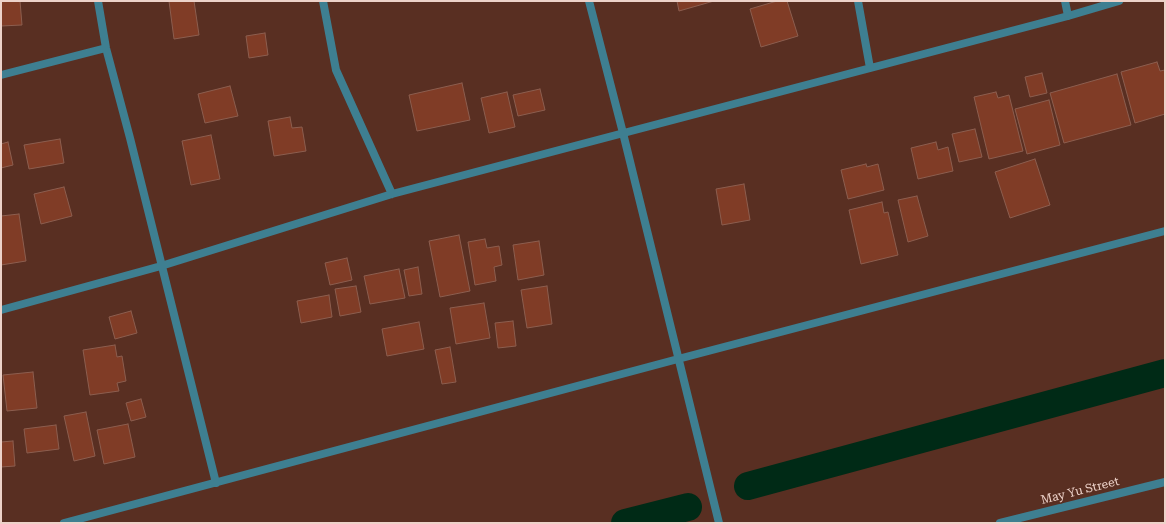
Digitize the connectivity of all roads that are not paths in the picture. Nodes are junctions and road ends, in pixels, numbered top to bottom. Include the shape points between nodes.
1 (98, 1) edge
2 (323, 1) edge
3 (589, 1) edge
4 (858, 1) edge
5 (1066, 1) edge
6 (1119, 1) edge
7 (1068, 16) junction
8 (106, 48) junction
9 (870, 68) junction
10 (1, 75) edge
11 (623, 133) junction
12 (392, 194) junction
13 (1165, 231) edge
14 (161, 266) junction
15 (1, 310) edge
16 (678, 359) junction
17 (1165, 482) edge
18 (216, 483) junction
19 (64, 523) edge
20 (719, 523) edge
21 (1000, 523) edge

1 - 8 street
2 - 12 street via 336,70
3 - 11 street
4 - 9 street
5 - 7 street
6 - 7 street
7 - 9 street
8 - 10 street
8 - 14 street
9 - 11 street
11 - 12 street
11 - 16 street
12 - 14 street
13 - 16 street
14 - 15 street
14 - 18 street
16 - 18 street
16 - 20 street
17 - 21 street, May Yu Street
18 - 19 street

